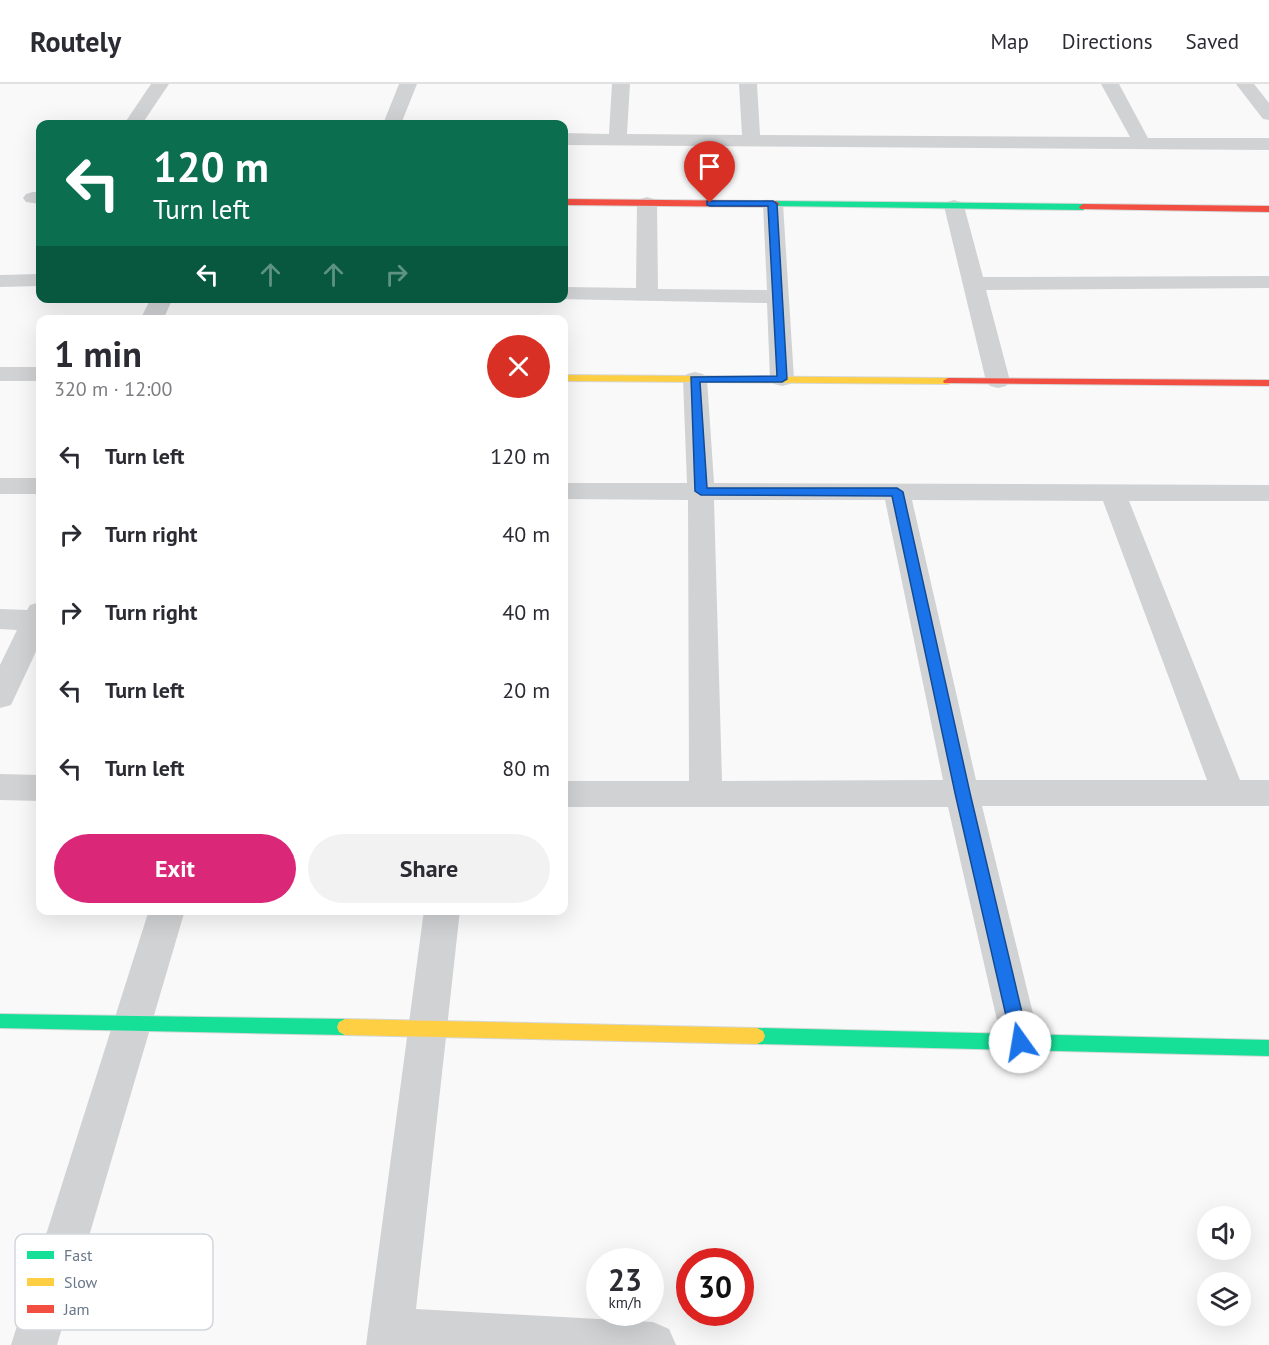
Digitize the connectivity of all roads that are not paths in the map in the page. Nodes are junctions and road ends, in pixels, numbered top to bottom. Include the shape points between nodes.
1 (160, 84) edge
2 (408, 84) edge
3 (621, 84) edge
4 (748, 84) edge
5 (1110, 84) edge
6 (1245, 84) edge
7 (1269, 115) edge
8 (136, 120) edge
9 (394, 120) edge
10 (568, 140) edge
11 (618, 140) junction
12 (751, 141) junction
13 (1142, 143) junction
14 (1269, 144) edge
15 (568, 202) edge
16 (647, 203) junction
17 (773, 204) junction
18 (954, 206) junction
19 (1269, 209) edge
20 (36, 280) edge
21 (0, 281) edge
22 (1269, 282) edge
23 (974, 284) junction
24 (568, 294) edge
25 (647, 295) junction
26 (778, 297) junction
27 (0, 374) edge
28 (36, 374) edge
29 (568, 378) edge
30 (695, 379) junction
31 (782, 379) junction
32 (998, 381) junction
33 (1269, 383) edge
34 (0, 486) edge
35 (36, 486) edge
36 (568, 491) edge
37 (701, 491) junction
38 (897, 492) junction
39 (1113, 493) junction
40 (1269, 493) edge
41 (36, 616) edge
42 (0, 619) edge
43 (36, 622) edge
44 (0, 697) edge
45 (0, 787) edge
46 (36, 788) edge
47 (962, 793) junction
48 (1229, 793) junction
49 (1269, 793) edge
50 (568, 794) edge
51 (706, 794) junction
52 (165, 915) edge
53 (441, 915) edge
54 (0, 1021) edge
55 (133, 1022) junction
56 (426, 1029) junction
57 (1020, 1042) junction
58 (1269, 1048) edge
59 (68, 1234) edge
60 (39, 1330) edge
61 (390, 1338) edge
62 (34, 1345) edge
63 (653, 1345) edge

1 - 8 street
2 - 9 street
3 - 11 street
4 - 12 street
5 - 13 street
6 - 7 street
10 - 11 street
11 - 12 street
12 - 13 street
13 - 14 street
15 - 16 street
16 - 17 street
16 - 25 street
17 - 18 street
17 - 26 street
18 - 19 street
18 - 23 street
20 - 21 street
22 - 23 street
23 - 32 street
24 - 25 street
25 - 26 street
26 - 31 street
27 - 28 street
29 - 30 street
30 - 31 street
30 - 37 street
31 - 32 street
32 - 33 street
34 - 35 street
36 - 37 street
37 - 38 street
37 - 51 street
38 - 39 street
38 - 47 street
39 - 40 street
39 - 48 street
41 - 42 street
43 - 44 street
45 - 46 street
47 - 48 street
47 - 51 street
47 - 57 street
48 - 49 street
50 - 51 street
52 - 55 street
53 - 56 street
54 - 55 street
55 - 56 street
55 - 59 street
56 - 57 street
56 - 61 street
57 - 58 street
60 - 62 street
61 - 63 street

